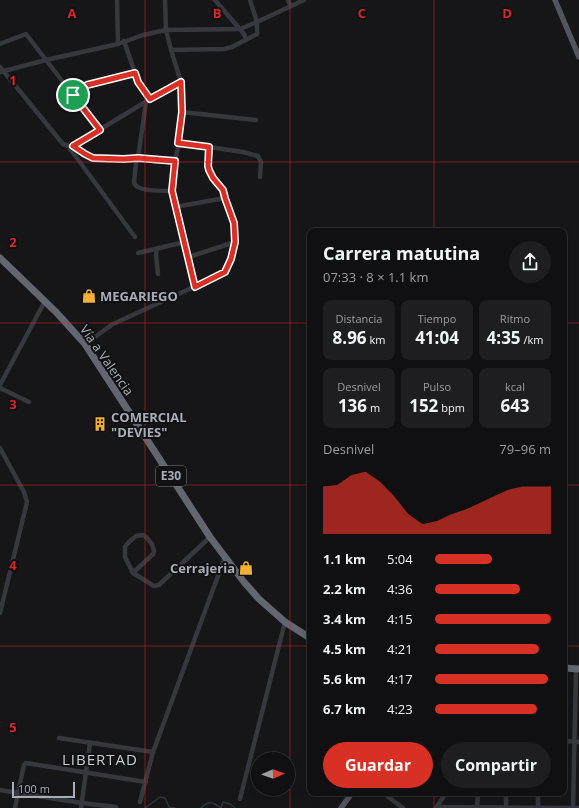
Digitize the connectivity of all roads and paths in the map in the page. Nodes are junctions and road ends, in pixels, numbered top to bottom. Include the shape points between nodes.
1 (117, 0) edge
2 (164, 0) edge
3 (215, 0) edge
4 (250, 0) edge
5 (288, 0) edge
6 (304, 0) edge
7 (556, 0) edge
8 (291, 6) junction
9 (257, 22) junction
10 (240, 29) junction
11 (166, 30) junction
12 (246, 40) junction
13 (124, 41) junction
14 (0, 44) edge
15 (118, 44) junction
16 (171, 50) junction
17 (579, 57) edge
18 (46, 60) junction
19 (0, 67) edge
20 (2, 72) edge
21 (135, 73) junction
22 (181, 82) junction
23 (73, 95) junction
24 (148, 101) junction
25 (182, 112) junction
26 (256, 120) dead end
27 (100, 130) junction
28 (178, 143) junction
29 (71, 146) junction
30 (209, 147) junction
31 (75, 156) junction
32 (93, 158) junction
33 (138, 158) junction
34 (175, 161) junction
35 (136, 164) dead end
36 (260, 177) dead end
37 (172, 191) junction
38 (225, 198) junction
39 (175, 207) junction
40 (135, 237) dead end
41 (185, 242) junction
42 (235, 242) junction
43 (157, 249) junction
44 (138, 253) dead end
45 (189, 257) junction
46 (0, 258) edge
47 (158, 274) dead end
48 (195, 287) junction
49 (45, 301) junction
50 (85, 344) junction
51 (0, 385) edge
52 (29, 402) dead end
53 (0, 448) edge
54 (210, 537) junction
55 (225, 557) junction
56 (133, 573) junction
57 (2, 598) edge
58 (0, 613) edge
59 (285, 622) junction
60 (307, 636) edge
61 (567, 668) edge
62 (577, 669) edge
63 (59, 738) dead end
64 (567, 741) edge
65 (577, 742) edge
66 (90, 743) junction
67 (154, 752) junction
68 (86, 773) junction
69 (146, 782) junction
70 (0, 790) edge
71 (18, 794) junction
72 (350, 796) edge
73 (387, 796) edge
74 (444, 796) edge
75 (478, 796) edge
76 (506, 796) edge
77 (538, 796) edge
78 (240, 798) dead end
79 (140, 802) dead end
80 (81, 806) edge
81 (116, 807) edge
82 (436, 807) edge
83 (477, 807) edge
84 (506, 807) edge
85 (538, 807) junction
86 (15, 808) edge
87 (341, 808) edge
88 (403, 808) edge
89 (470, 808) edge
90 (573, 808) edge
91 (579, 808) edge

1 - 15 street
2 - 11 street
3 - 10 street
4 - 9 street
5 - 8 street
6 - 8 street
7 - 17 main road
8 - 9 street
9 - 10 street
9 - 12 street via 257,34
10 - 11 street
10 - 12 street
11 - 13 street
11 - 16 street
12 - 16 street via 229,48
13 - 15 street
13 - 21 street
14 - 18 street via 26,34
15 - 18 street
16 - 22 street
18 - 20 street
18 - 23 street
19 - 20 street
20 - 29 street via 63,144
21 - 23 street via 87,85
21 - 24 street
22 - 24 street
22 - 25 street
23 - 27 street
24 - 27 street
24 - 33 street
25 - 26 street
25 - 28 street
27 - 29 street
28 - 30 street
28 - 34 street
29 - 31 street
29 - 32 street
30 - 36 street via 256,155 261,162
30 - 38 street via 209,170 223,190
31 - 32 street
31 - 40 street
32 - 33 street
33 - 34 street
34 - 37 street
35 - 37 street via 134,185 144,189
37 - 39 street
38 - 39 street
38 - 42 street via 234,223
39 - 41 street
41 - 43 street
41 - 45 street
42 - 45 street
42 - 48 street via 225,272
43 - 44 street
43 - 47 street
45 - 48 street
46 - 49 highway, E30
48 - 50 street via 113,324
49 - 50 highway, Vía a Valencia / E30
49 - 51 street
50 - 54 highway, Vía a Valencia / E30
51 - 52 street
53 - 57 street via 27,502
54 - 55 highway, Vía a Valencia / E30
54 - 56 street via 159,585 154,586
55 - 59 highway, Vía a Valencia / E30 via 251,591
55 - 67 street
56 - 56 street via 125,557 125,547 136,536 143,535 152,544 153,554
57 - 58 street
59 - 60 highway, Vía a Valencia / E30
59 - 78 street
61 - 62 highway
62 - 65 street
63 - 66 street
64 - 65 street
65 - 90 street
66 - 67 street
66 - 68 street
67 - 69 street
68 - 69 street
68 - 71 street via 26,764
68 - 80 street
69 - 79 street
70 - 71 street
71 - 80 street
71 - 86 street
72 - 87 main road
73 - 88 street
74 - 82 street
75 - 83 street
76 - 84 street
77 - 85 street
80 - 81 street
82 - 89 street
83 - 84 street
83 - 89 street
84 - 85 street
85 - 90 street
90 - 91 street

